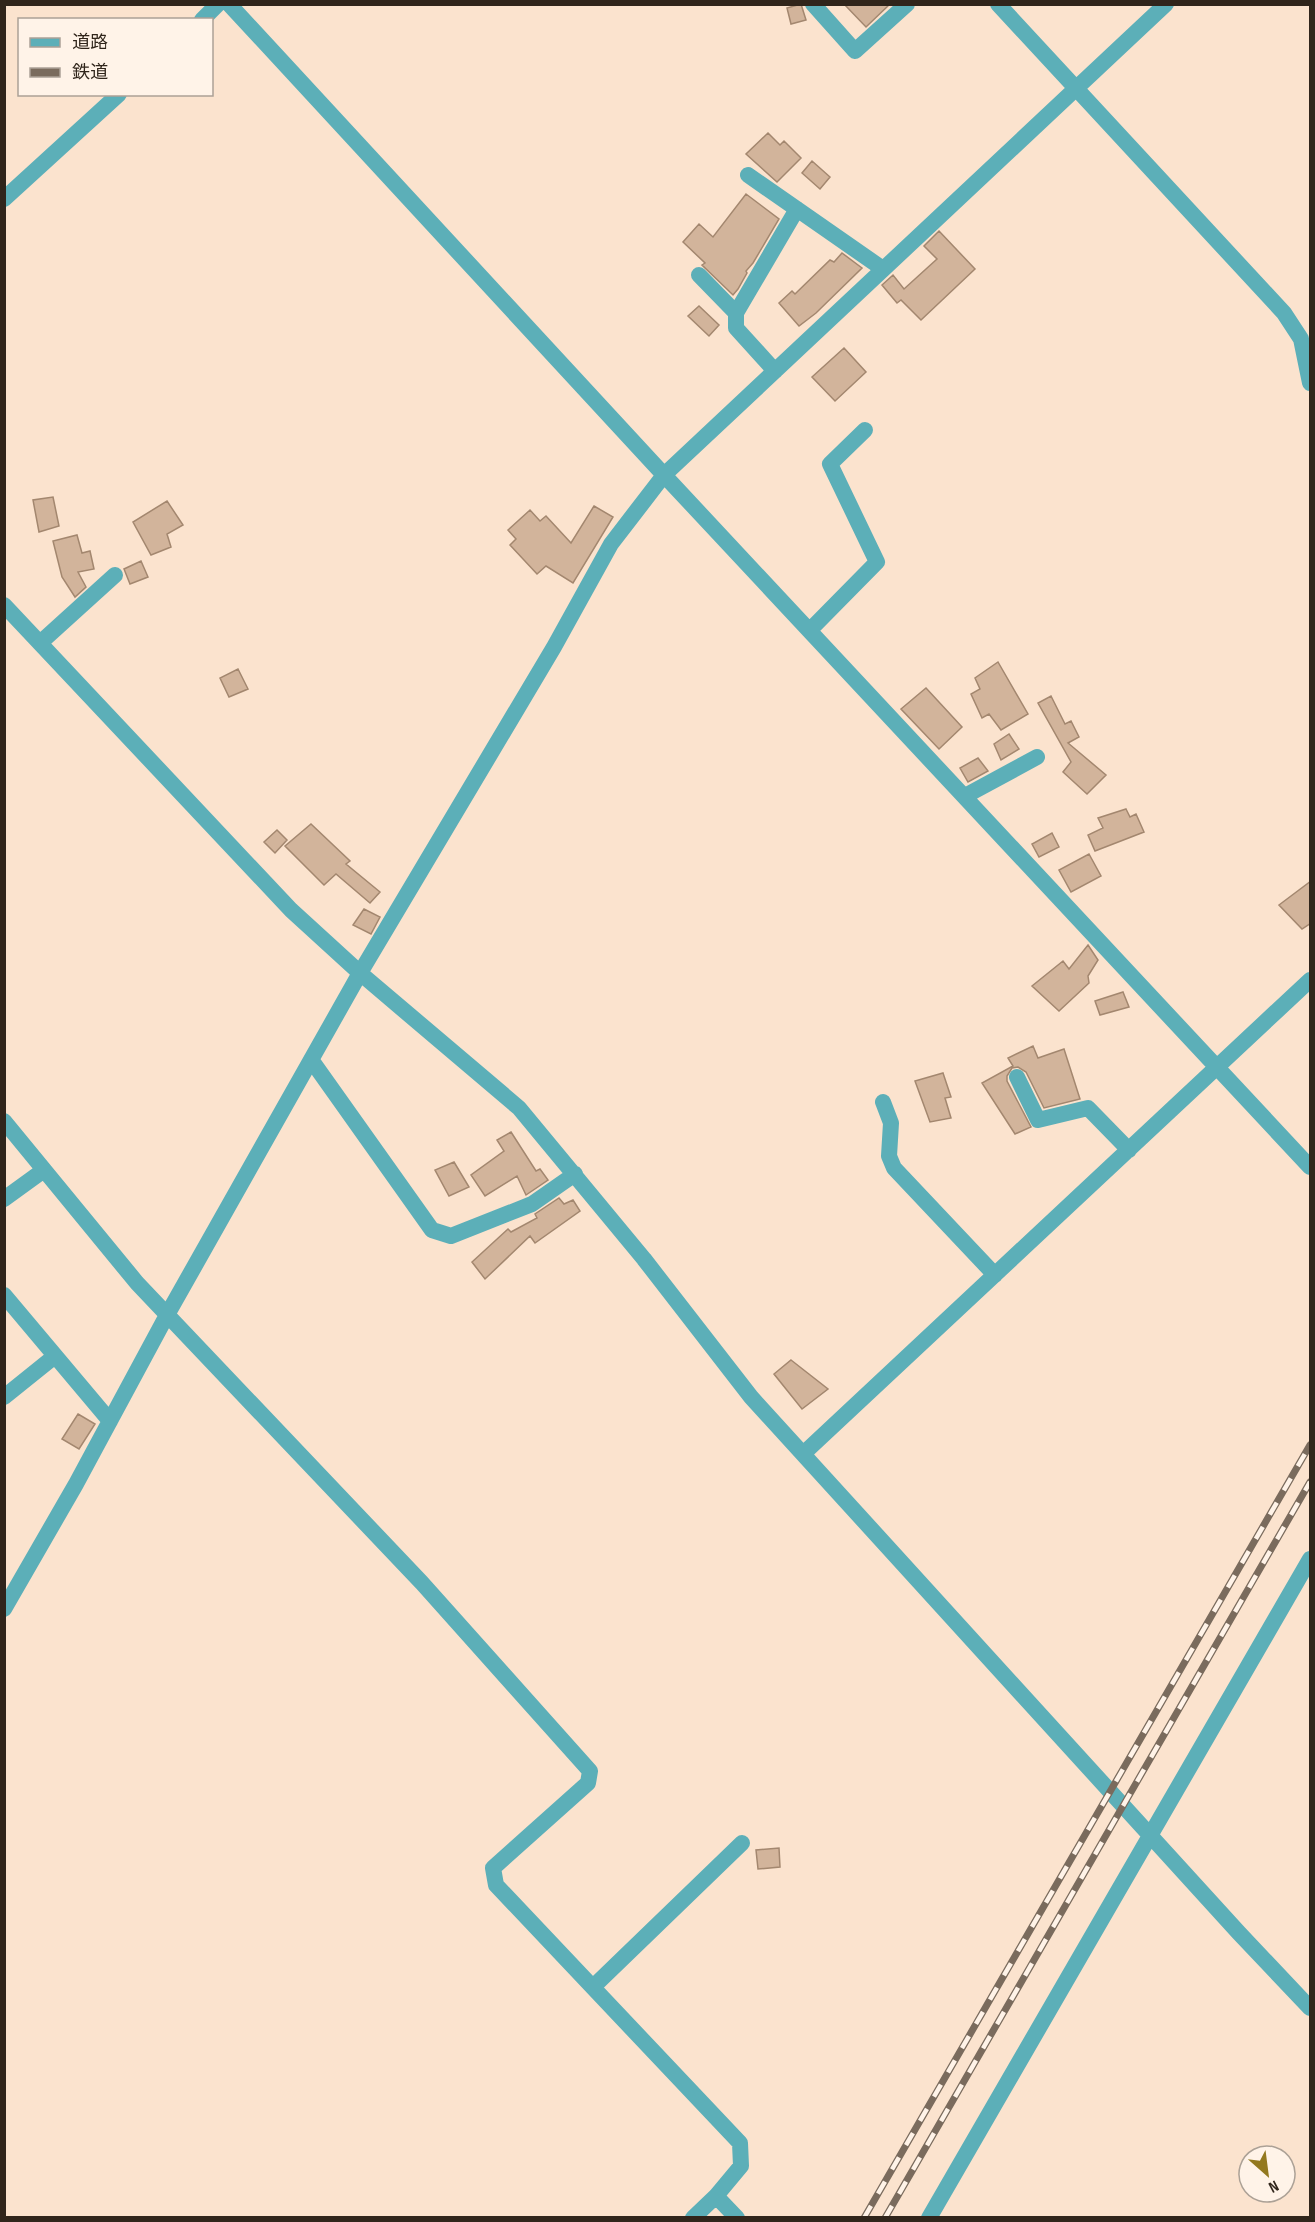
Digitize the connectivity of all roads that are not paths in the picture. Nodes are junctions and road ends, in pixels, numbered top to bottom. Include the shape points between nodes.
1 (218, 4) edge
2 (229, 4) edge
3 (813, 4) edge
4 (907, 4) edge
5 (998, 4) edge
6 (1166, 4) edge
7 (204, 18) edge
8 (1075, 89) junction
9 (117, 96) edge
10 (748, 175) dead end
11 (4, 200) edge
12 (797, 209) junction
13 (883, 269) junction
14 (699, 274) dead end
15 (736, 312) junction
16 (775, 371) junction
17 (1311, 383) edge
18 (865, 430) dead end
19 (664, 475) junction
20 (115, 575) dead end
21 (4, 605) edge
22 (810, 630) junction
23 (40, 643) junction
24 (1036, 757) dead end
25 (965, 796) junction
26 (360, 973) junction
27 (1311, 980) edge
28 (312, 1061) junction
29 (1218, 1066) junction
30 (1017, 1077) dead end
31 (883, 1102) dead end
32 (4, 1121) edge
33 (1129, 1150) junction
34 (1311, 1167) edge
35 (44, 1170) junction
36 (575, 1174) junction
37 (4, 1199) edge
38 (995, 1275) junction
39 (4, 1295) edge
40 (167, 1315) junction
41 (55, 1356) junction
42 (4, 1397) edge
43 (110, 1421) junction
44 (803, 1454) junction
45 (1311, 1559) edge
46 (5, 1606) edge
47 (1151, 1835) junction
48 (742, 1843) dead end
49 (593, 1987) junction
50 (1311, 2008) edge
51 (716, 2196) junction
52 (693, 2217) edge
53 (737, 2217) edge
54 (929, 2217) edge

1 - 7 street
2 - 19 street
3 - 4 street via 855,51
5 - 8 street
6 - 8 street
8 - 13 street
8 - 17 street via 1284,313 1300,339
9 - 11 street
10 - 12 street
12 - 13 street
12 - 15 street
13 - 16 street
14 - 15 street
15 - 16 street via 736,328
16 - 19 street
18 - 22 street via 830,464 877,562
19 - 22 street
19 - 26 street via 610,544 554,647
20 - 23 street
21 - 23 street
22 - 25 street
23 - 26 street via 276,894
24 - 25 street
25 - 29 street
26 - 28 street
26 - 36 street via 519,1108
27 - 29 street
28 - 36 street via 432,1230 451,1236 532,1204
28 - 40 street
29 - 33 street
29 - 34 street
30 - 33 street via 1038,1120 1088,1108
31 - 38 street via 891,1123 889,1156 894,1168
32 - 35 street
33 - 38 street
35 - 37 street
35 - 40 street
36 - 44 street via 751,1397
38 - 44 street
39 - 41 street
40 - 43 street
40 - 49 street via 422,1583 590,1771 588,1783 493,1868 496,1885
41 - 42 street
41 - 43 street
43 - 46 street
44 - 47 street
45 - 47 street
47 - 50 street
47 - 54 street
48 - 49 street
49 - 51 street via 740,2143 741,2166
51 - 52 street
51 - 53 street

